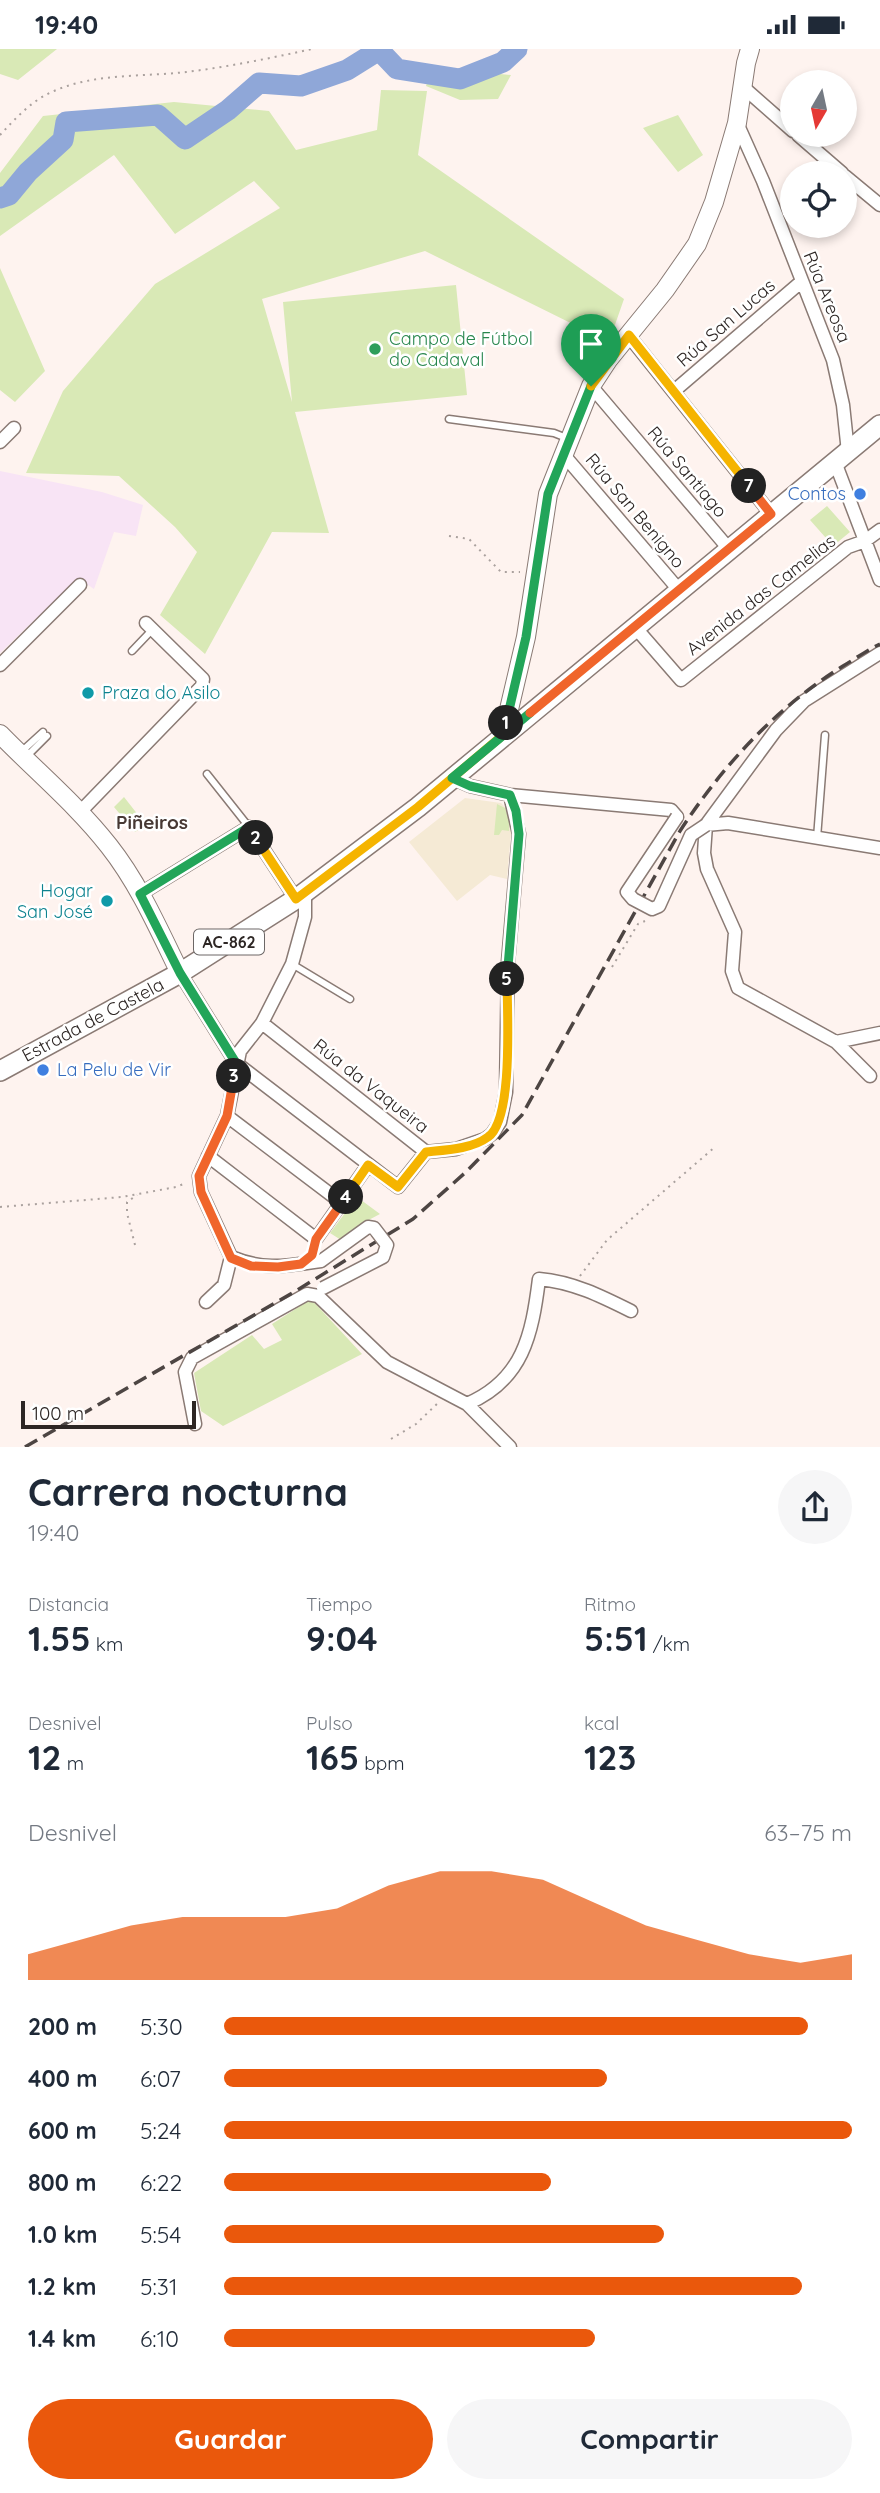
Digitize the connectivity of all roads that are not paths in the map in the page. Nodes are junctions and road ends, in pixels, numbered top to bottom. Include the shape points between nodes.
1 (751, 49) edge
2 (743, 87) junction
3 (780, 120) edge
4 (737, 123) junction
5 (812, 147) edge
6 (828, 161) edge
7 (857, 186) edge
8 (880, 205) edge
9 (801, 282) junction
10 (629, 335) junction
11 (591, 386) junction
12 (674, 391) junction
13 (449, 419) dead end
14 (880, 425) edge
15 (14, 428) dead end
16 (0, 442) edge
17 (567, 447) junction
18 (841, 457) junction
19 (771, 514) junction
20 (880, 530) edge
21 (865, 541) junction
22 (729, 549) junction
23 (876, 559) edge
24 (880, 580) edge
25 (80, 585) dead end
26 (680, 590) junction
27 (634, 626) junction
28 (149, 627) joint
29 (132, 651) dead end
30 (880, 653) edge
31 (0, 666) edge
32 (0, 734) edge
33 (45, 734) dead end
34 (503, 735) junction
35 (825, 736) dead end
36 (22, 757) junction
37 (207, 774) dead end
38 (452, 778) junction
39 (510, 795) junction
40 (80, 812) junction
41 (706, 825) junction
42 (249, 827) junction
43 (817, 838) junction
44 (880, 848) edge
45 (140, 894) junction
46 (301, 895) junction
47 (292, 964) junction
48 (180, 973) junction
49 (349, 999) dead end
50 (262, 1023) junction
51 (880, 1033) edge
52 (836, 1042) junction
53 (236, 1063) junction
54 (0, 1070) edge
55 (870, 1076) dead end
56 (227, 1116) junction
57 (426, 1152) junction
58 (208, 1156) junction
59 (368, 1165) junction
60 (342, 1203) junction
61 (316, 1239) junction
62 (231, 1258) junction
63 (301, 1264) junction
64 (321, 1292) junction
65 (206, 1302) dead end
66 (631, 1311) dead end
67 (467, 1404) junction
68 (195, 1424) dead end
69 (510, 1447) edge

1 - 2 street
2 - 3 street
2 - 4 street
4 - 9 street, Rúa Areosa
4 - 10 street via 697,244
5 - 6 street
7 - 8 street
9 - 12 street, Rúa San Lucas
9 - 18 street, Rúa Areosa via 833,360 843,405
10 - 11 street
10 - 12 street
11 - 17 street
11 - 22 street, Rúa Santiago
12 - 19 street
13 - 17 lane via 554,433
14 - 18 main road, Estrada de Castela / AC-862
15 - 16 street
17 - 26 street, Rúa San Benigno
17 - 34 street via 548,494 526,637
18 - 19 main road, Estrada de Castela / AC-862
18 - 21 street, Rúa Areosa
19 - 22 main road, Estrada de Castela / AC-862
20 - 21 street, Avenida das Camelias
21 - 23 street, Rúa Areosa
21 - 27 street, Avenida das Camelias via 848,547 681,680
22 - 26 main road, Estrada de Castela / AC-862
23 - 24 street, Rúa Areosa
25 - 31 street
26 - 27 main road, Estrada de Castela / AC-862
27 - 34 main road, Estrada de Castela / AC-862
28 - 29 lane
28 - 40 street via 203,679 202,686
30 - 41 street via 804,701 776,730
32 - 36 street
33 - 36 lane
34 - 38 main road, Estrada de Castela / AC-862
35 - 43 lane
36 - 40 street
37 - 42 lane
38 - 39 street
38 - 46 main road, Estrada de Castela / AC-862
39 - 41 street, bridge via 671,810 677,817 627,892 652,909 659,906 691,835
39 - 57 street via 519,834 508,962 506,1091 500,1122 485,1139 456,1149
40 - 45 street via 111,848
41 - 43 street via 728,823
41 - 52 street via 707,869 735,932 732,971 738,988
42 - 45 street
42 - 46 street
43 - 44 street
45 - 48 street
46 - 47 street via 305,917
46 - 48 main road, Estrada de Castela / AC-862
47 - 49 lane
47 - 50 street
48 - 53 street
48 - 54 main road, Estrada de Castela / AC-862
50 - 53 street
50 - 57 street, Rúa da Vaqueira
51 - 52 street
52 - 55 street
53 - 56 street
53 - 59 street
56 - 58 street
56 - 60 street
57 - 59 street, Rúa da Vaqueira via 398,1187
58 - 61 street
58 - 62 street via 199,1176 201,1192
59 - 60 street
60 - 61 street
61 - 63 street via 312,1255
62 - 63 street via 251,1266
62 - 65 street via 224,1285
63 - 64 street, bridge via 321,1261 368,1227 387,1245 383,1257
64 - 67 street via 387,1362
64 - 68 street via 307,1294 192,1358 185,1372
66 - 67 street via 573,1285 539,1279 526,1346 510,1376
67 - 69 street

